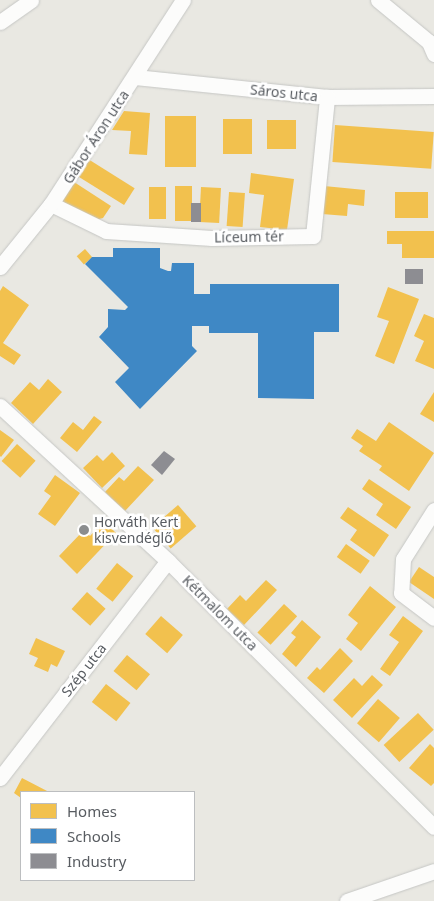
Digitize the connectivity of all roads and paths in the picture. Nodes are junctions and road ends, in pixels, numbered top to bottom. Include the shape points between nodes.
1 (31, 0) edge
2 (182, 0) edge
3 (378, 0) edge
4 (0, 22) edge
5 (434, 54) edge
6 (135, 77) junction
7 (434, 96) edge
8 (328, 97) junction
9 (52, 204) junction
10 (0, 267) edge
11 (0, 406) edge
12 (434, 510) edge
13 (168, 561) junction
14 (434, 618) edge
15 (0, 778) edge
16 (434, 827) edge
17 (434, 871) edge
18 (347, 901) edge

1 - 4 street
2 - 6 street, Gábor Áron utca
3 - 5 street via 429,42
6 - 8 street, Sáros utca
6 - 9 street, Gábor Áron utca
7 - 8 street, Sáros utca
8 - 9 street, Líceum tér via 313,236 212,238 106,231
9 - 10 street, Gábor Áron utca
11 - 13 street, Kétmalom utca
12 - 14 street via 403,559 401,593
13 - 15 street, Szép utca
13 - 16 street, Kétmalom utca
17 - 18 street

